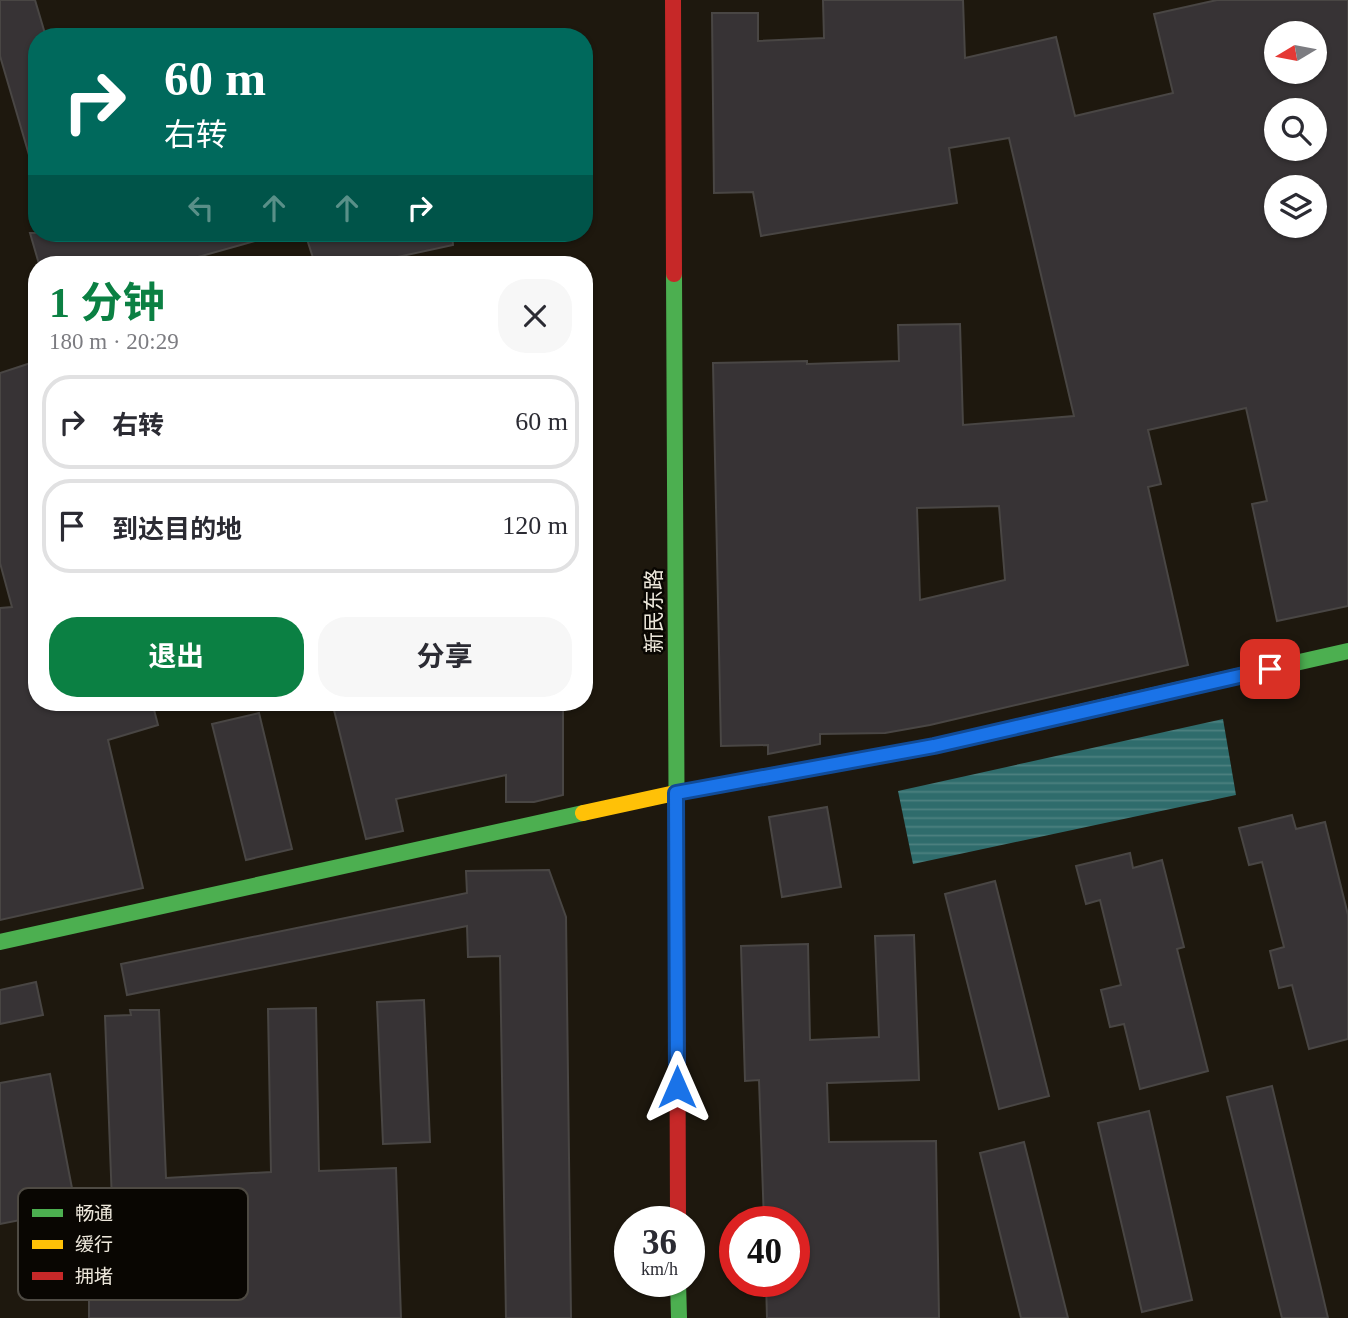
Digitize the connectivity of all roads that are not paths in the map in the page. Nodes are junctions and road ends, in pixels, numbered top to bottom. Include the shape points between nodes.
1 (673, 0) edge
2 (1348, 651) edge
3 (676, 793) junction
4 (0, 942) edge
5 (678, 1206) edge
6 (678, 1297) edge
7 (679, 1318) edge

1 - 3 street, 新民东路
2 - 3 street via 934,746
3 - 4 street
3 - 5 street, 新民东路
6 - 7 street

